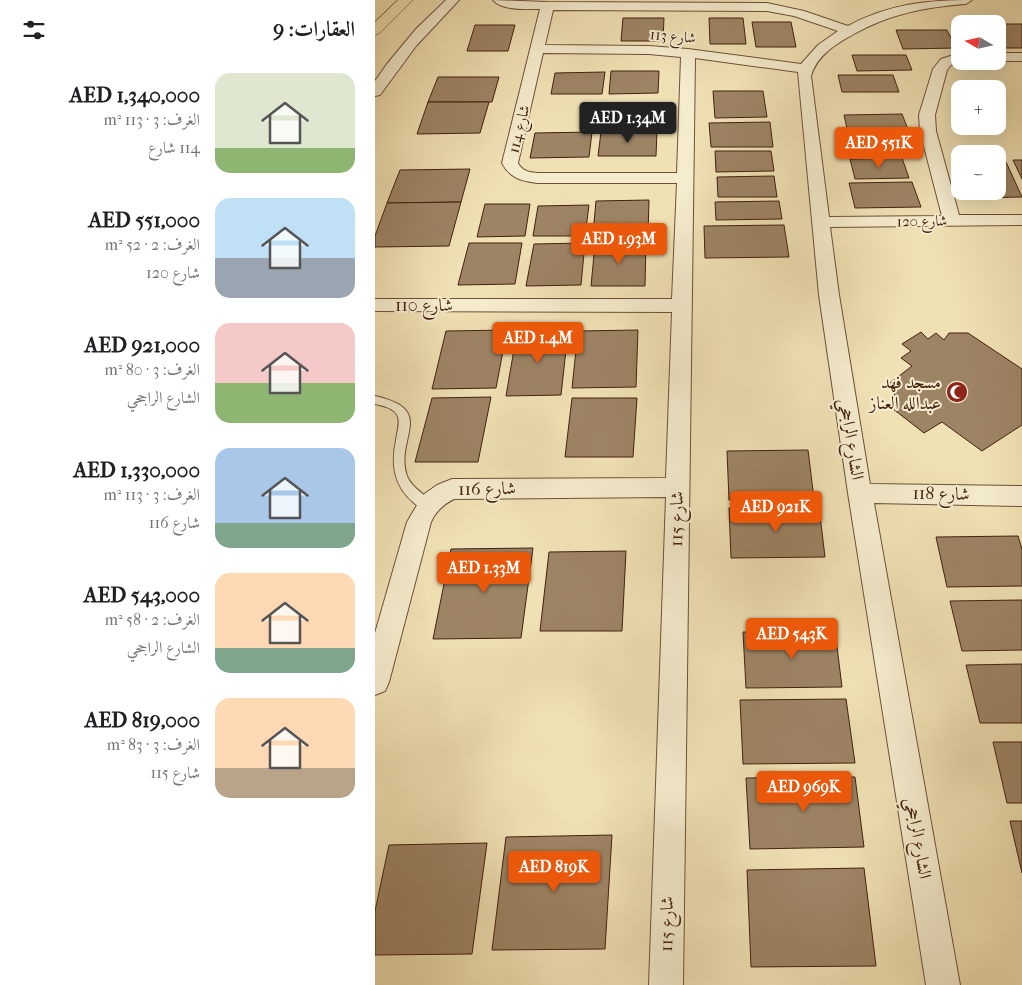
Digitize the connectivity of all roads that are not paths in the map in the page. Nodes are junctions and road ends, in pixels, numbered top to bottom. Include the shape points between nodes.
1 (406, 0) edge
2 (453, 0) edge
3 (499, 0) edge
4 (966, 0) edge
5 (547, 6) junction
6 (375, 30) edge
7 (850, 31) junction
8 (538, 49) junction
9 (688, 53) junction
10 (1006, 57) edge
11 (1022, 57) edge
12 (951, 60) edge
13 (804, 70) junction
14 (375, 92) edge
15 (685, 178) junction
16 (1022, 220) edge
17 (952, 221) junction
18 (821, 222) junction
19 (375, 305) edge
20 (682, 306) junction
21 (375, 400) edge
22 (677, 486) junction
23 (860, 493) junction
24 (1022, 496) edge
25 (426, 505) junction
26 (375, 682) edge
27 (666, 985) edge
28 (943, 985) edge

1 - 6 main road
2 - 14 street via 423,28 392,65
3 - 5 street
4 - 7 street via 877,17
5 - 7 street via 767,7 791,10
5 - 8 street, 114 شارع
7 - 13 street via 821,49
8 - 9 street, شارع 113
8 - 15 street, 114 شارع via 510,163 514,172 537,178
9 - 13 street, شارع 113
9 - 15 street, شارع 115
10 - 11 street
12 - 17 street via 939,69 927,115 928,131
13 - 18 street, الشارع الراجحي
15 - 20 street, شارع 115
16 - 17 street, شارع 120
17 - 18 street, شارع 120
18 - 23 street, الشارع الراجحي
19 - 20 street, شارع 110
20 - 22 street, شارع 115
21 - 25 lane via 398,407 404,415 399,469 411,494
22 - 25 street, شارع 116 via 452,489 440,493
22 - 27 street, شارع 115
23 - 24 street, شارع 118
23 - 28 street, الشارع الراجحي
25 - 26 street

